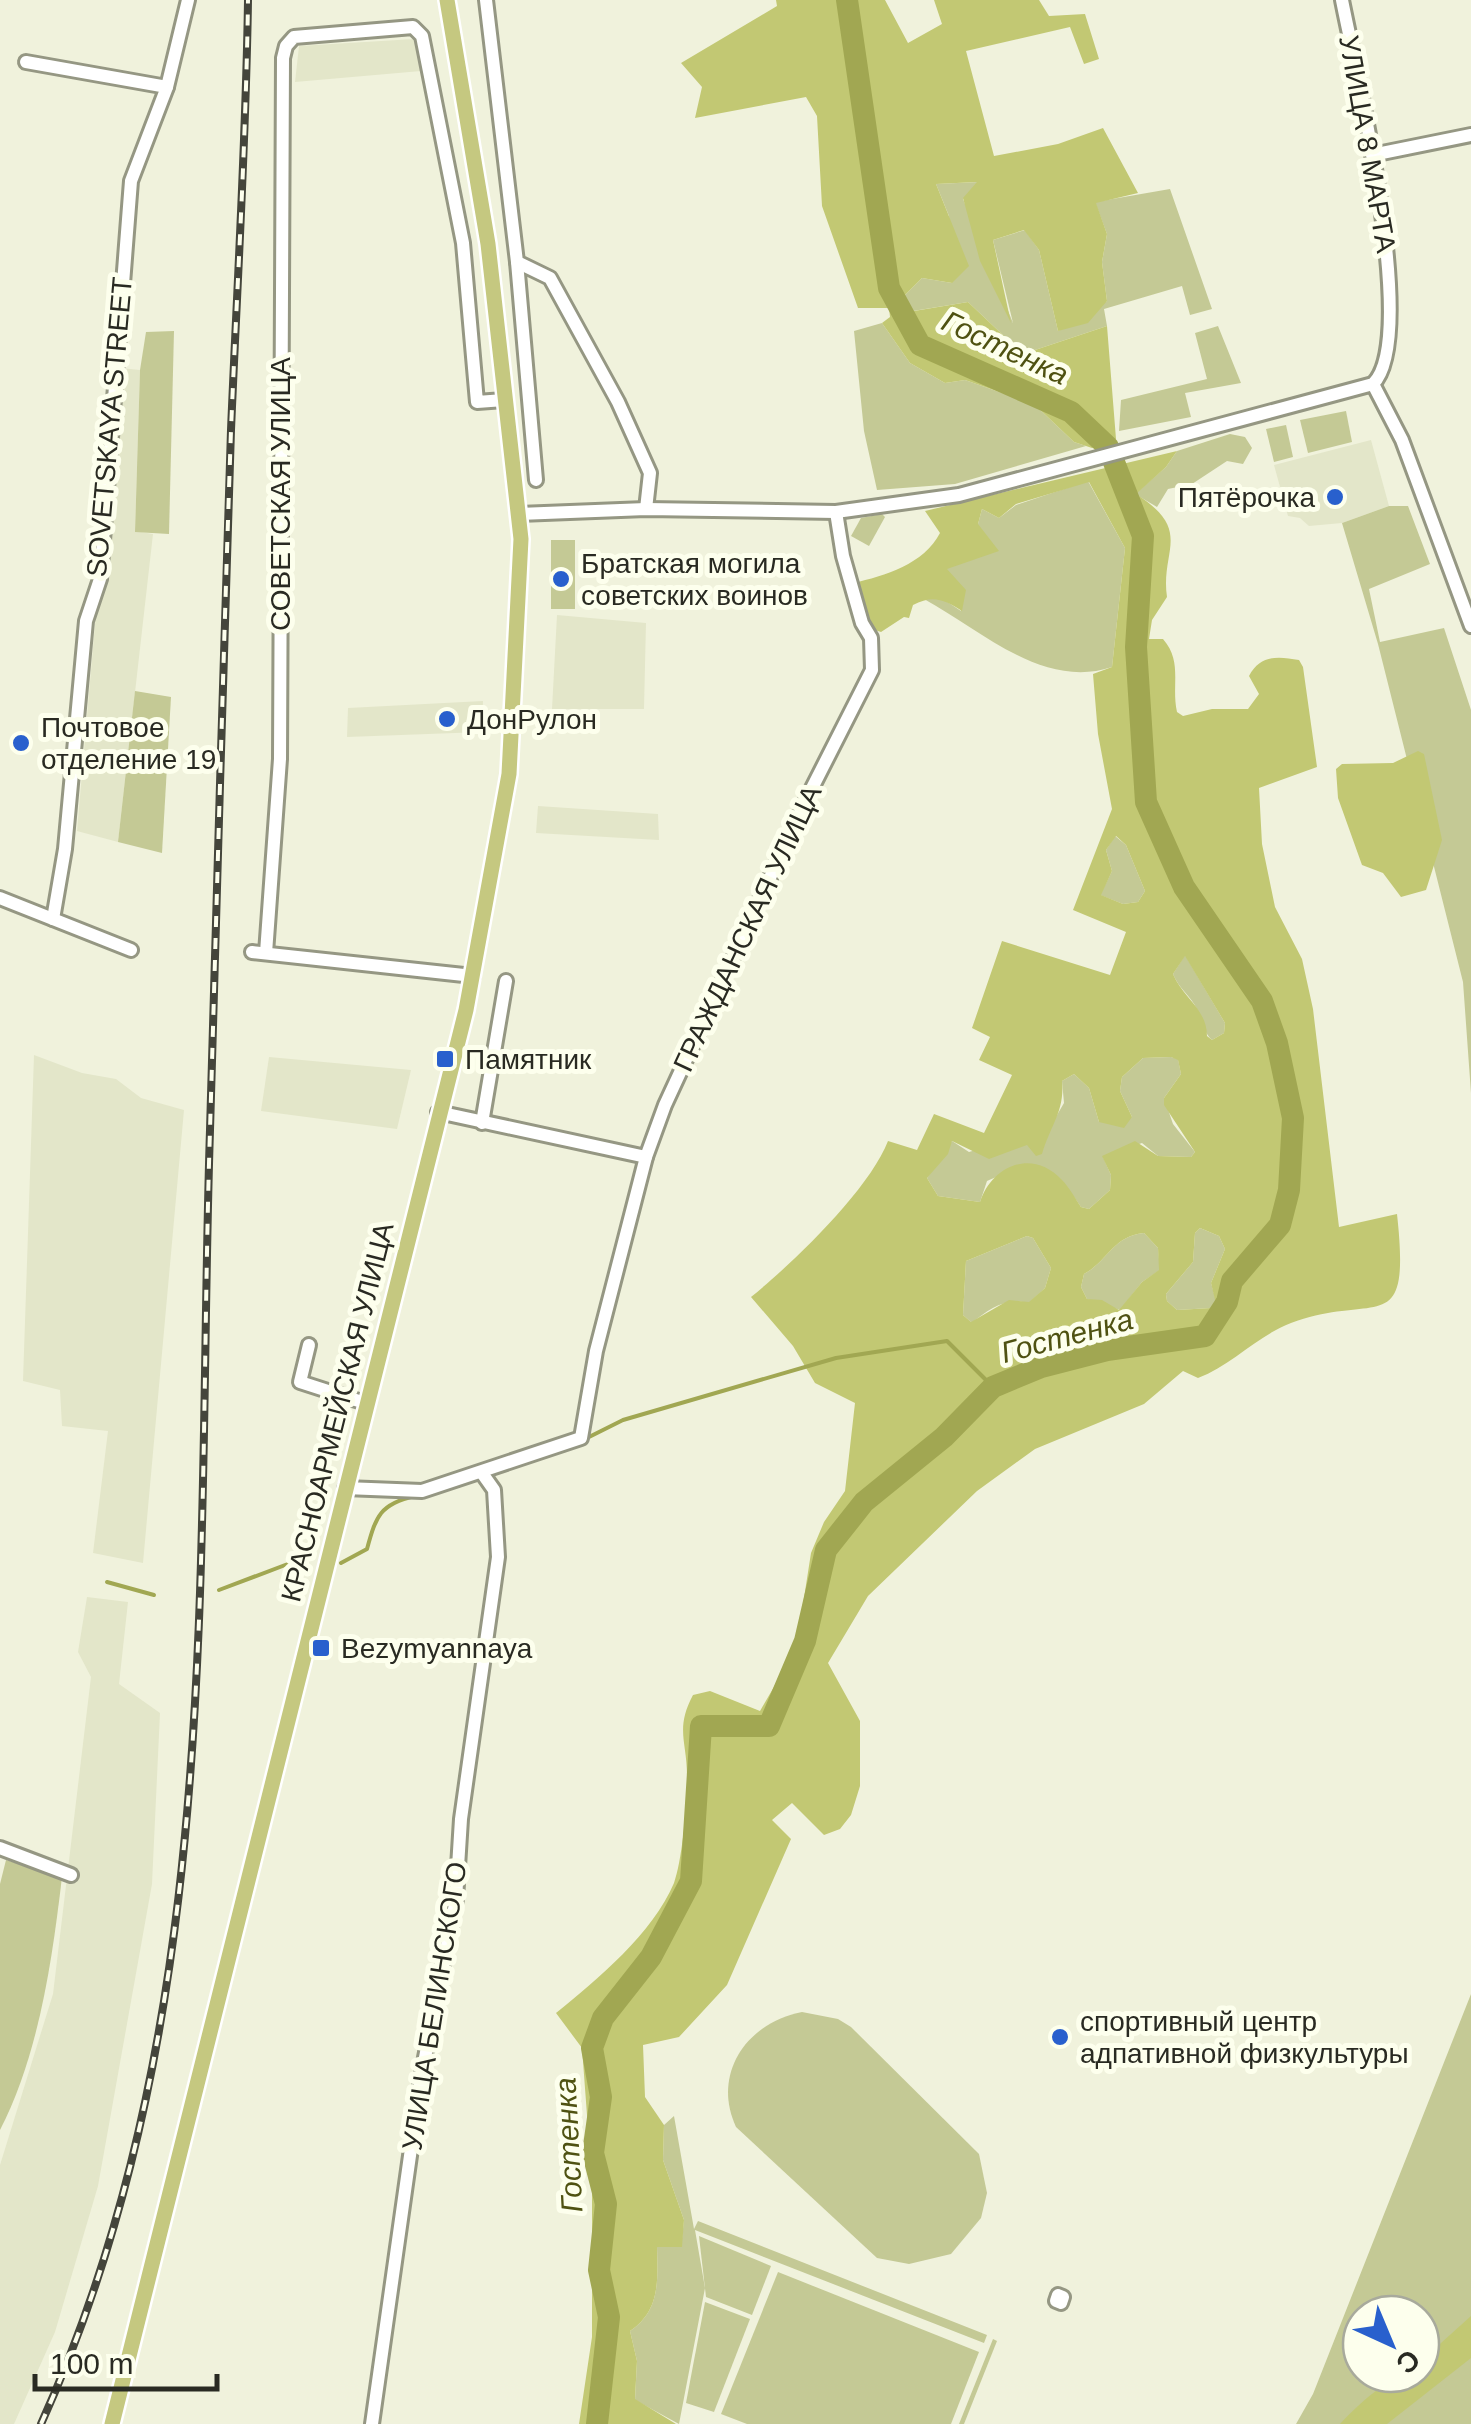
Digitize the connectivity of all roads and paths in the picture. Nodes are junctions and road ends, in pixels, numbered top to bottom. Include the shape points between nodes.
1 (188, 0) edge
2 (448, 0) edge
3 (486, 0) edge
4 (1342, 0) edge
5 (26, 62) dead end
6 (167, 87) junction
7 (1471, 135) edge
8 (1372, 155) junction
9 (517, 262) junction
10 (1373, 384) junction
11 (504, 400) junction
12 (536, 480) dead end
13 (646, 509) junction
14 (836, 512) junction
15 (519, 514) junction
16 (1471, 626) edge
17 (0, 898) edge
18 (54, 919) junction
19 (131, 950) dead end
20 (474, 976) junction
21 (506, 981) dead end
22 (438, 1112) junction
23 (482, 1123) junction
24 (646, 1157) junction
25 (310, 1345) dead end
26 (365, 1403) junction
27 (482, 1473) junction
28 (344, 1488) junction
29 (0, 1848) edge
30 (71, 1875) dead end
31 (112, 2424) edge
32 (372, 2424) edge

1 - 6 street, SOVETSKAYA STREET
2 - 11 main road, КРАСНОАРМЕЙСКАЯ УЛИЦА via 488,244
3 - 9 street
4 - 8 street, УЛИЦА 8 МАРТА
5 - 6 street
6 - 18 street, SOVETSKAYA STREET via 132,181 100,579 86,621
7 - 8 street
8 - 10 street, УЛИЦА 8 МАРТА via 1390,278 1386,356
9 - 12 street
9 - 13 street via 550,278 618,402 650,473
10 - 14 street via 959,495
10 - 16 street via 1402,440
11 - 15 main road, КРАСНОАРМЕЙСКАЯ УЛИЦА
11 - 20 street, СОВЕТСКАЯ УЛИЦА via 477,402 463,242 422,36 412,27 294,37 284,58 280,759 259,953
13 - 14 street
13 - 15 street
14 - 24 street, ГРАЖДАНСКАЯ УЛИЦА via 874,652 872,670 708,1006
15 - 20 main road, КРАСНОАРМЕЙСКАЯ УЛИЦА via 508,774
17 - 18 street
18 - 19 street
20 - 22 main road, КРАСНОАРМЕЙСКАЯ УЛИЦА
21 - 23 street
22 - 23 street
22 - 26 main road, КРАСНОАРМЕЙСКАЯ УЛИЦА
23 - 24 street
24 - 27 street, ГРАЖДАНСКАЯ УЛИЦА via 596,1350 582,1438
25 - 26 street via 300,1382
26 - 28 main road, КРАСНОАРМЕЙСКАЯ УЛИЦА
27 - 28 street via 422,1491
27 - 32 street, УЛИЦА БЕЛИНСКОГО via 494,1490 498,1557 456,1900 421,2078
28 - 31 main road, КРАСНОАРМЕЙСКАЯ УЛИЦА
29 - 30 street

